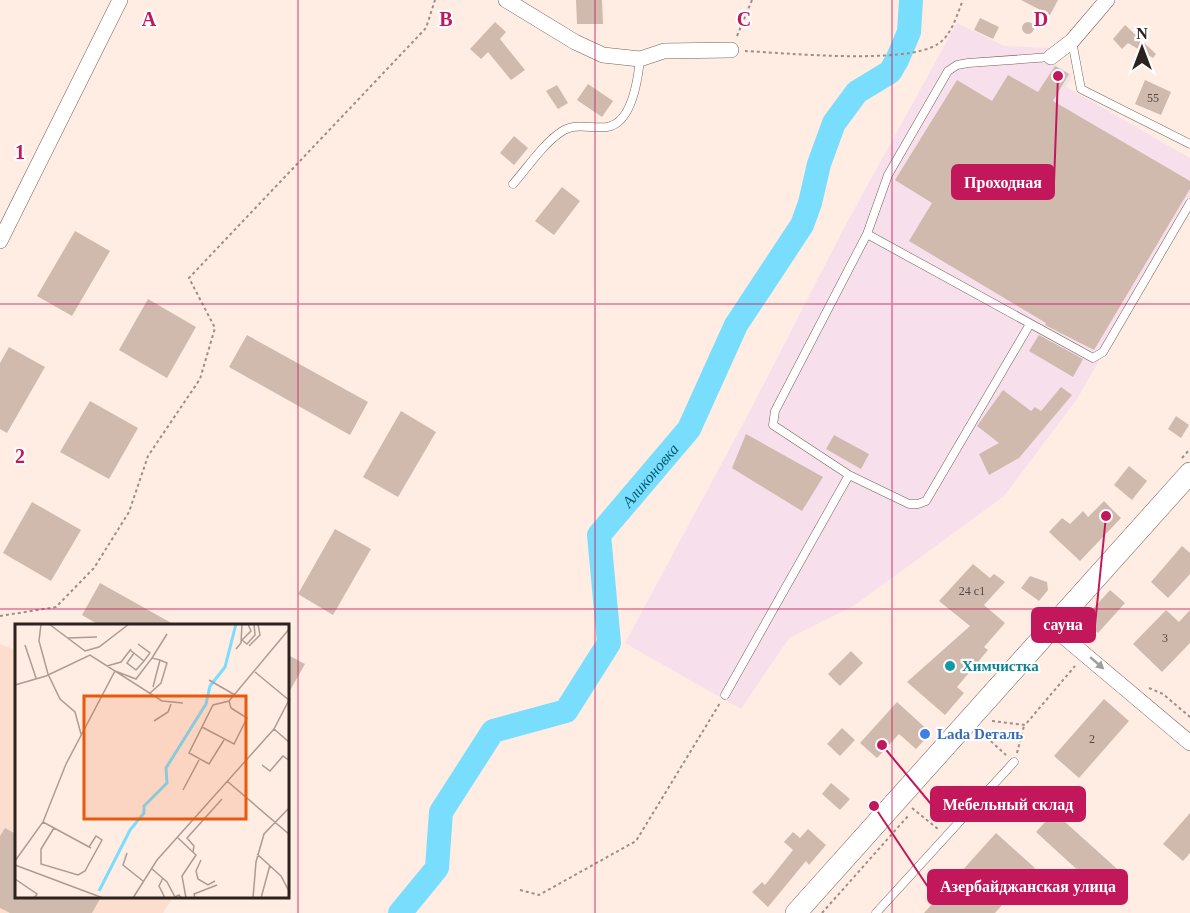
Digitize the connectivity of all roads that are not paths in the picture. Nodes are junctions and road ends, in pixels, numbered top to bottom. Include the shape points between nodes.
1 (120, 0) edge
2 (506, 0) edge
3 (1107, 0) edge
4 (1072, 41) junction
5 (731, 50) road end
6 (1051, 57) joint
7 (640, 59) junction
8 (1190, 144) edge
9 (513, 184) dead end
10 (1190, 203) edge
11 (867, 234) junction
12 (0, 241) edge
13 (1030, 324) junction
14 (1190, 473) edge
15 (849, 475) junction
16 (1051, 626) junction
17 (725, 695) road end
18 (1190, 743) edge
19 (1014, 762) road end
20 (796, 913) edge
21 (876, 913) edge

1 - 12 street
2 - 7 street via 603,55
3 - 4 street
4 - 6 street
4 - 8 lane via 1081,89
5 - 7 street via 664,51
6 - 11 lane via 968,63 948,71 888,175
7 - 9 lane via 631,101 621,119 609,127 575,126 561,131
10 - 13 lane via 1098,357 1087,357
11 - 13 lane
11 - 15 lane via 772,418 776,430
13 - 15 lane via 926,501 909,504
14 - 16 main road
15 - 17 lane
16 -> 18 street
16 - 20 main road
19 - 21 lane

